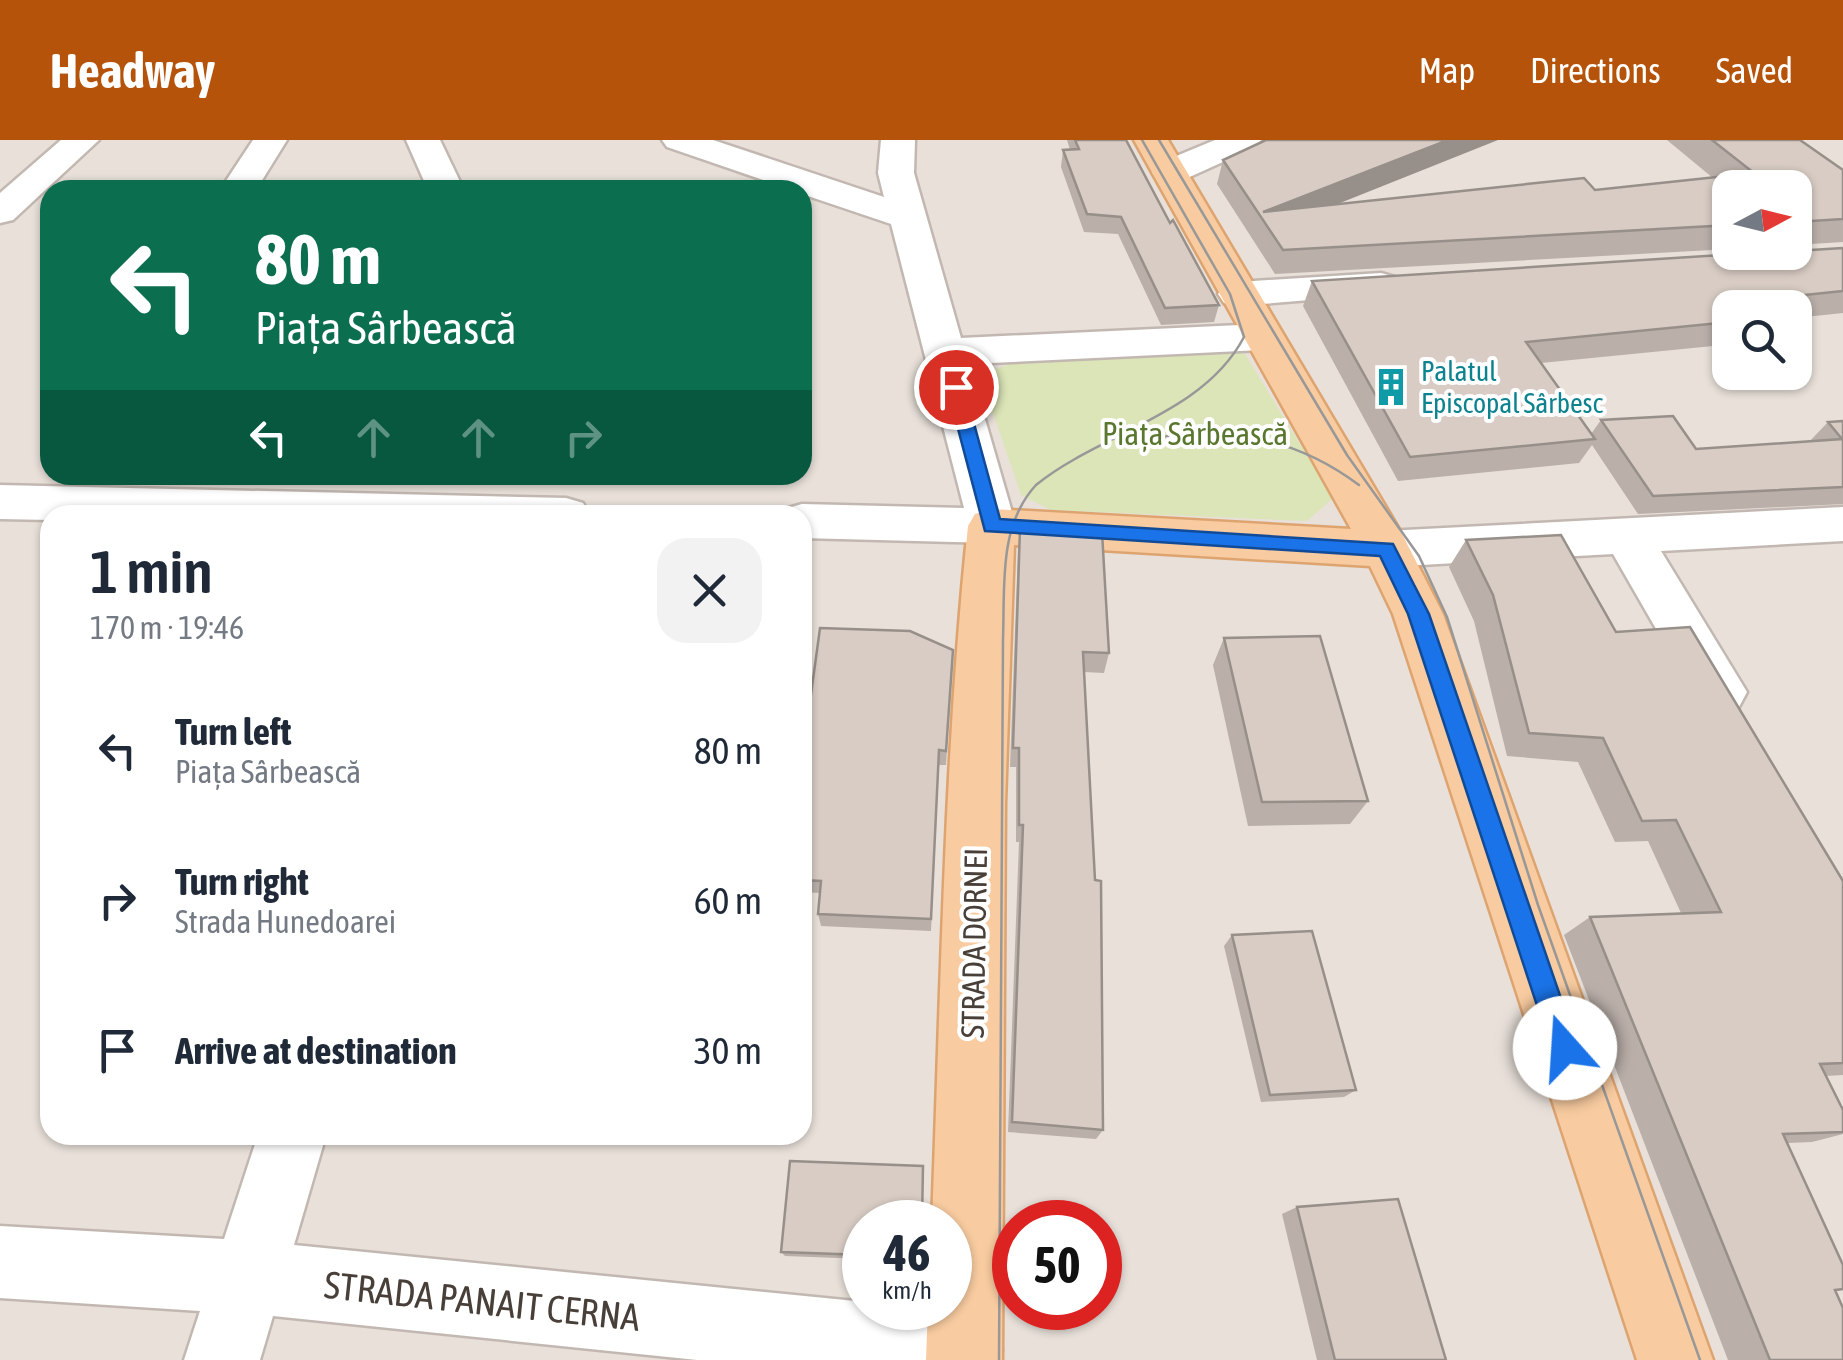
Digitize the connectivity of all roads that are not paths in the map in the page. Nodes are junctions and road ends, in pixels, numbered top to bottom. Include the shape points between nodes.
1 (82, 140) edge
2 (270, 140) edge
3 (423, 140) edge
4 (679, 140) edge
5 (898, 140) edge
6 (1244, 140) edge
7 (1160, 156) edge
8 (244, 180) edge
9 (441, 180) edge
10 (797, 180) edge
11 (812, 185) edge
12 (0, 212) edge
13 (907, 217) junction
14 (1416, 283) edge
15 (1238, 294) junction
16 (1261, 337) junction
17 (946, 352) junction
18 (26, 493) edge
19 (493, 501) edge
20 (812, 521) edge
21 (1843, 524) edge
22 (992, 526) junction
23 (1628, 536) junction
24 (0, 542) edge
25 (1386, 549) junction
26 (1745, 734) edge
27 (289, 1145) edge
28 (0, 1262) edge
29 (247, 1278) junction
30 (964, 1355) edge
31 (222, 1360) edge
32 (1675, 1360) edge

1 - 12 street
2 - 8 street
3 - 9 street
4 - 10 street
5 - 13 street via 896,173
6 - 7 street
7 - 15 main road
11 - 13 street
13 - 17 street
14 - 15 street
15 - 16 main road
16 - 17 street
16 - 25 main road
17 - 22 street
18 - 19 street
18 - 24 street
20 - 22 street
21 - 23 street
22 - 25 main road
22 - 30 main road, STRADA DORNEI via 977,804
23 - 25 street
23 - 26 street
25 - 32 main road via 1418,614
27 - 29 street
28 - 29 street, STRADA PANAIT CERNA
29 - 30 street, STRADA PANAIT CERNA
29 - 31 street

